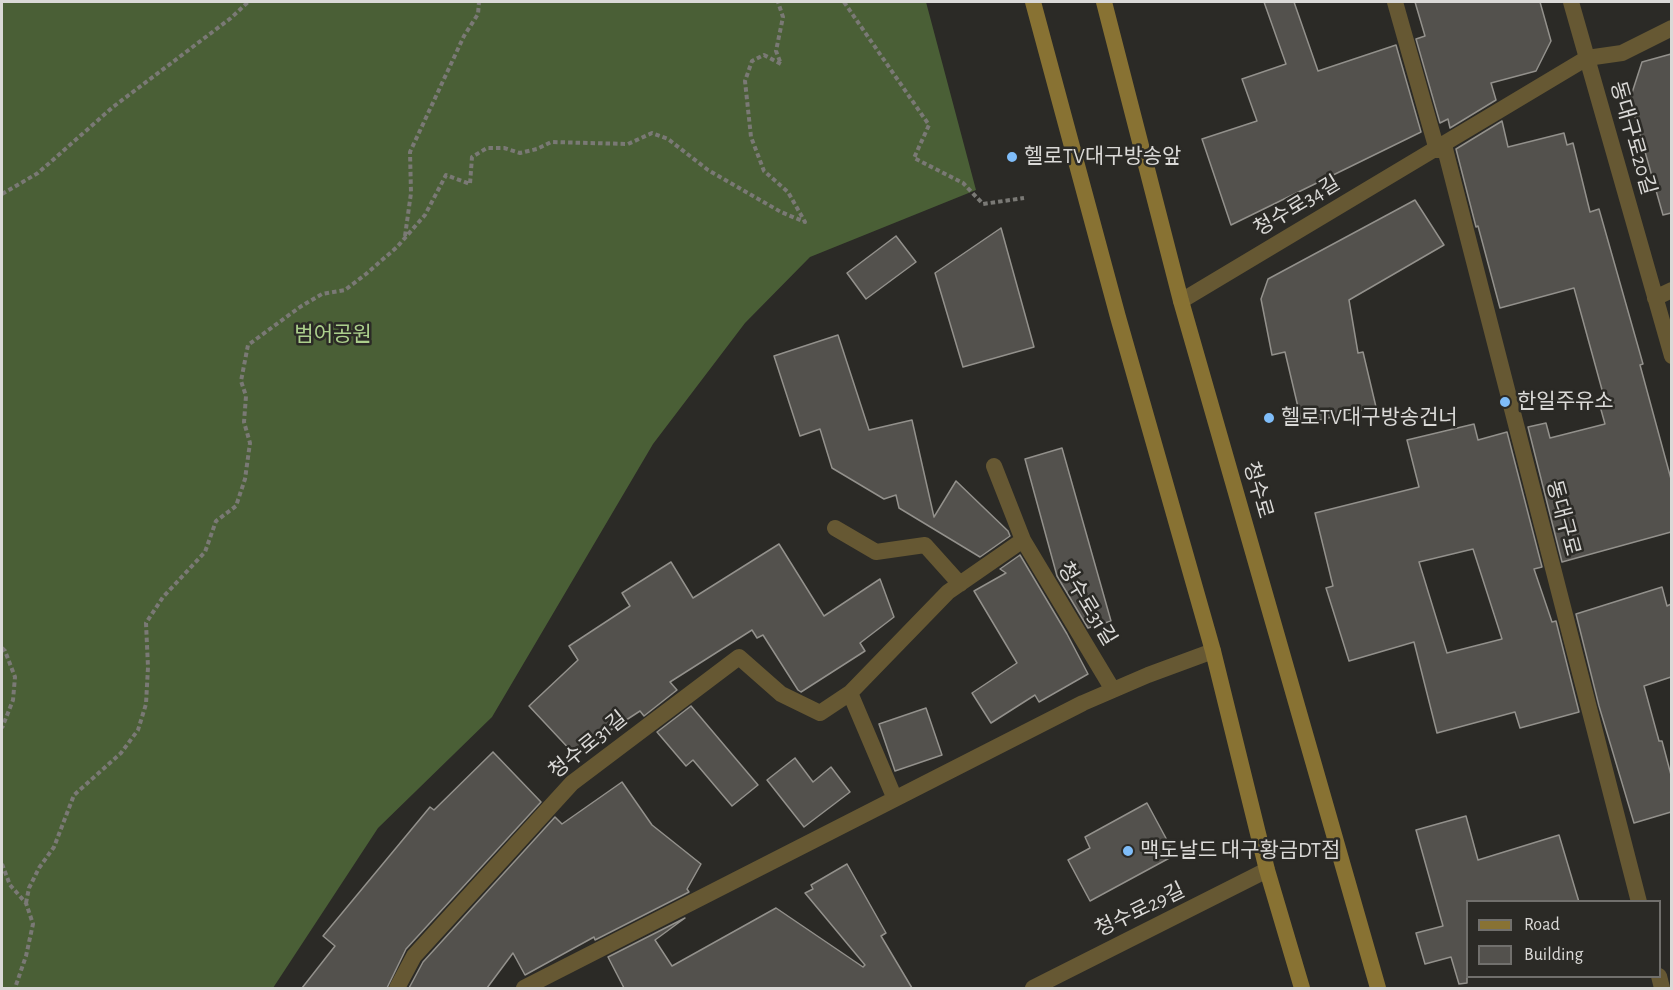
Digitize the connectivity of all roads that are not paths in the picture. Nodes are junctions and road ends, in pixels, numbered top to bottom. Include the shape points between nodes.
1 (1034, 2) edge
2 (1104, 2) edge
3 (1395, 2) edge
4 (1571, 2) edge
5 (1671, 28) edge
6 (1587, 58) junction
7 (1440, 147) junction
8 (1671, 290) edge
9 (1655, 298) junction
10 (1181, 301) junction
11 (1671, 356) edge
12 (994, 466) dead end
13 (835, 528) dead end
14 (1023, 540) junction
15 (960, 584) junction
16 (1213, 651) junction
17 (1113, 690) junction
18 (850, 693) junction
19 (895, 799) junction
20 (1267, 870) junction
21 (1639, 900) edge
22 (397, 988) edge
23 (524, 988) edge
24 (1033, 988) edge
25 (1302, 988) edge
26 (1378, 988) edge

1 - 16 main road
2 - 10 main road, 청수로
3 - 7 street
4 - 6 street, 동대구로20길
5 - 6 street, 청수로34길 via 1622,53
6 - 7 street, 청수로34길
6 - 9 street, 동대구로20길
7 - 10 street, 청수로34길
7 - 21 street, 동대구로
8 - 9 street
9 - 11 street, 동대구로20길
10 - 26 main road, 청수로
12 - 14 street, 청수로31길
13 - 15 street via 876,552 925,545
14 - 15 street, 청수로31길
14 - 17 street, 청수로31길
15 - 18 street, 청수로31길
16 - 17 street
16 - 20 main road
17 - 19 street
18 - 19 street
18 - 22 street, 청수로31길 via 820,712 781,694 739,657 572,783 414,956
19 - 23 street
20 - 24 street, 청수로29길
20 - 25 main road

